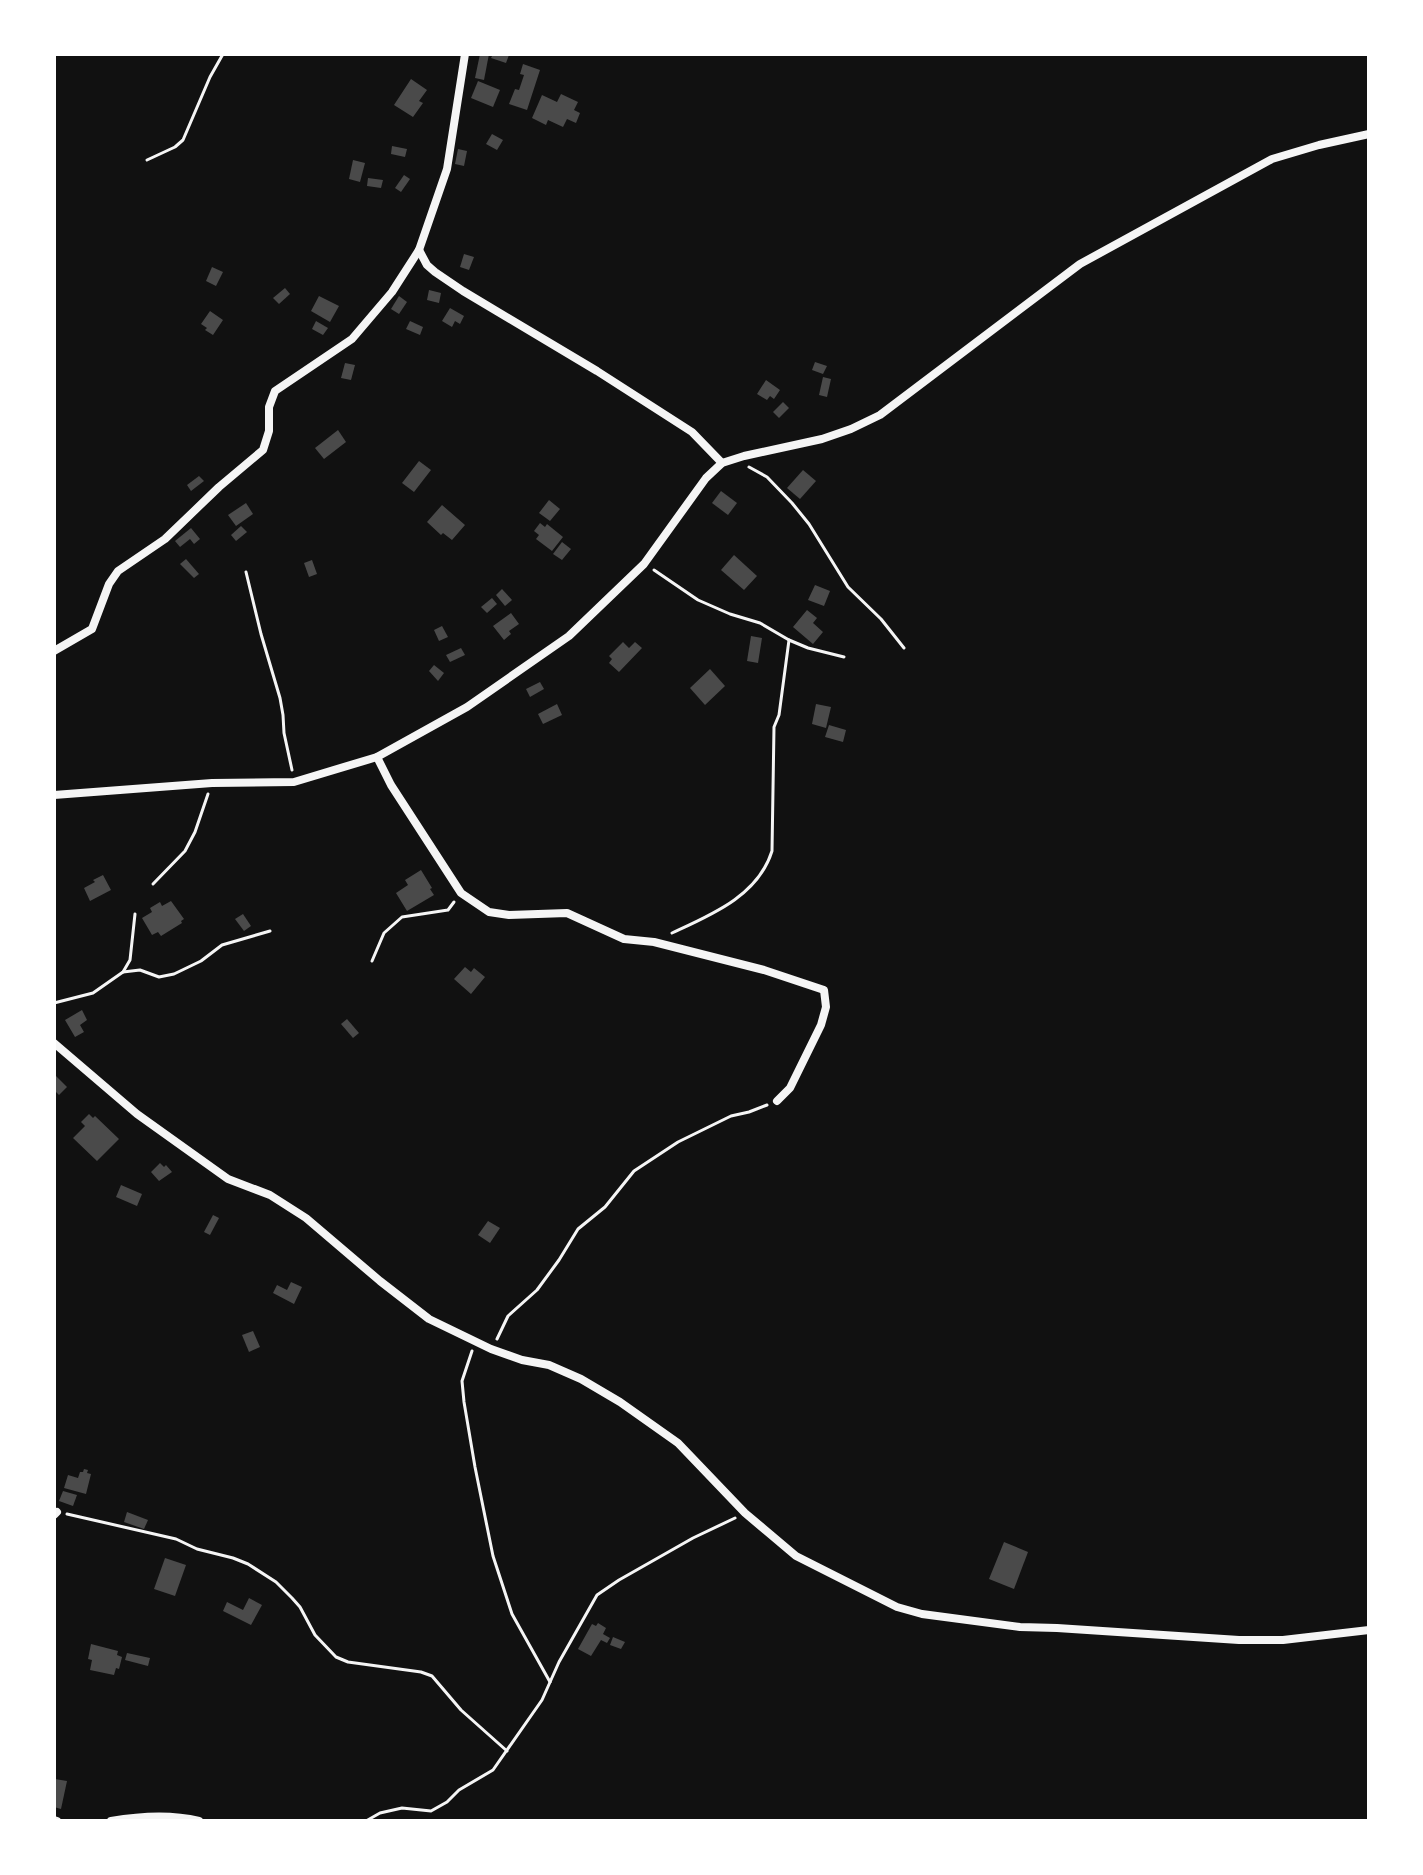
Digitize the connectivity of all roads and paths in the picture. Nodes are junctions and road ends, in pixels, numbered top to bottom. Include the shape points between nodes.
1 (223, 54) edge
2 (465, 54) edge
3 (1369, 134) edge
4 (147, 160) dead end
5 (419, 250) junction
6 (735, 459) junction
7 (722, 463) junction
8 (644, 564) junction
9 (246, 572) dead end
10 (789, 640) junction
11 (904, 648) dead end
12 (54, 651) edge
13 (844, 657) dead end
14 (377, 757) junction
15 (294, 782) junction
16 (212, 783) junction
17 (54, 795) edge
18 (153, 884) dead end
19 (461, 893) junction
20 (135, 914) dead end
21 (270, 931) dead end
22 (654, 942) junction
23 (372, 961) dead end
24 (123, 972) junction
25 (54, 1003) edge
26 (54, 1043) edge
27 (777, 1101) joint
28 (476, 1342) junction
29 (491, 1349) junction
30 (745, 1513) junction
31 (55, 1514) edge
32 (1369, 1630) edge
33 (550, 1682) junction
34 (507, 1751) junction
35 (111, 1821) edge
36 (199, 1821) edge
37 (366, 1821) edge

1 - 4 path via 183,140
2 - 5 street via 447,169
3 - 6 street via 1272,159 1080,264 880,415 822,439
5 - 7 street via 435,272 692,432
5 - 12 street via 352,339 275,391 269,431 258,455 165,539 118,571 92,629
6 - 7 street
6 - 11 path via 767,477 792,503 848,587
7 - 8 street
8 - 10 path via 698,600
8 - 14 street via 569,636 467,707
9 - 15 path via 280,698
10 - 13 path
10 - 22 path via 774,727 772,851 767,867 740,896 709,917
14 - 15 street
14 - 19 street
15 - 16 street
16 - 17 street
16 - 18 path via 185,851
19 - 22 street via 489,912 567,913 624,939
19 - 23 path via 448,910 402,917 384,933
20 - 24 path via 130,960
21 - 24 path via 222,945 174,974
22 - 27 street via 824,990 821,1025 790,1088
24 - 25 path via 93,993
26 - 28 street via 196,1157 306,1218 429,1319
27 - 29 path via 731,1116 634,1171 605,1207 578,1229 537,1290 508,1316
28 - 29 street
28 - 33 path via 463,1388 493,1556 512,1614
29 - 30 street via 549,1365 620,1402 678,1443
30 - 32 street via 796,1556 897,1607 922,1614 1020,1627 1239,1640
30 - 33 path via 597,1595
31 - 34 path via 176,1539 248,1564 292,1598 336,1657 432,1676
33 - 34 path
34 - 37 path via 493,1770 431,1811 402,1808
35 - 36 street via 137,1816

